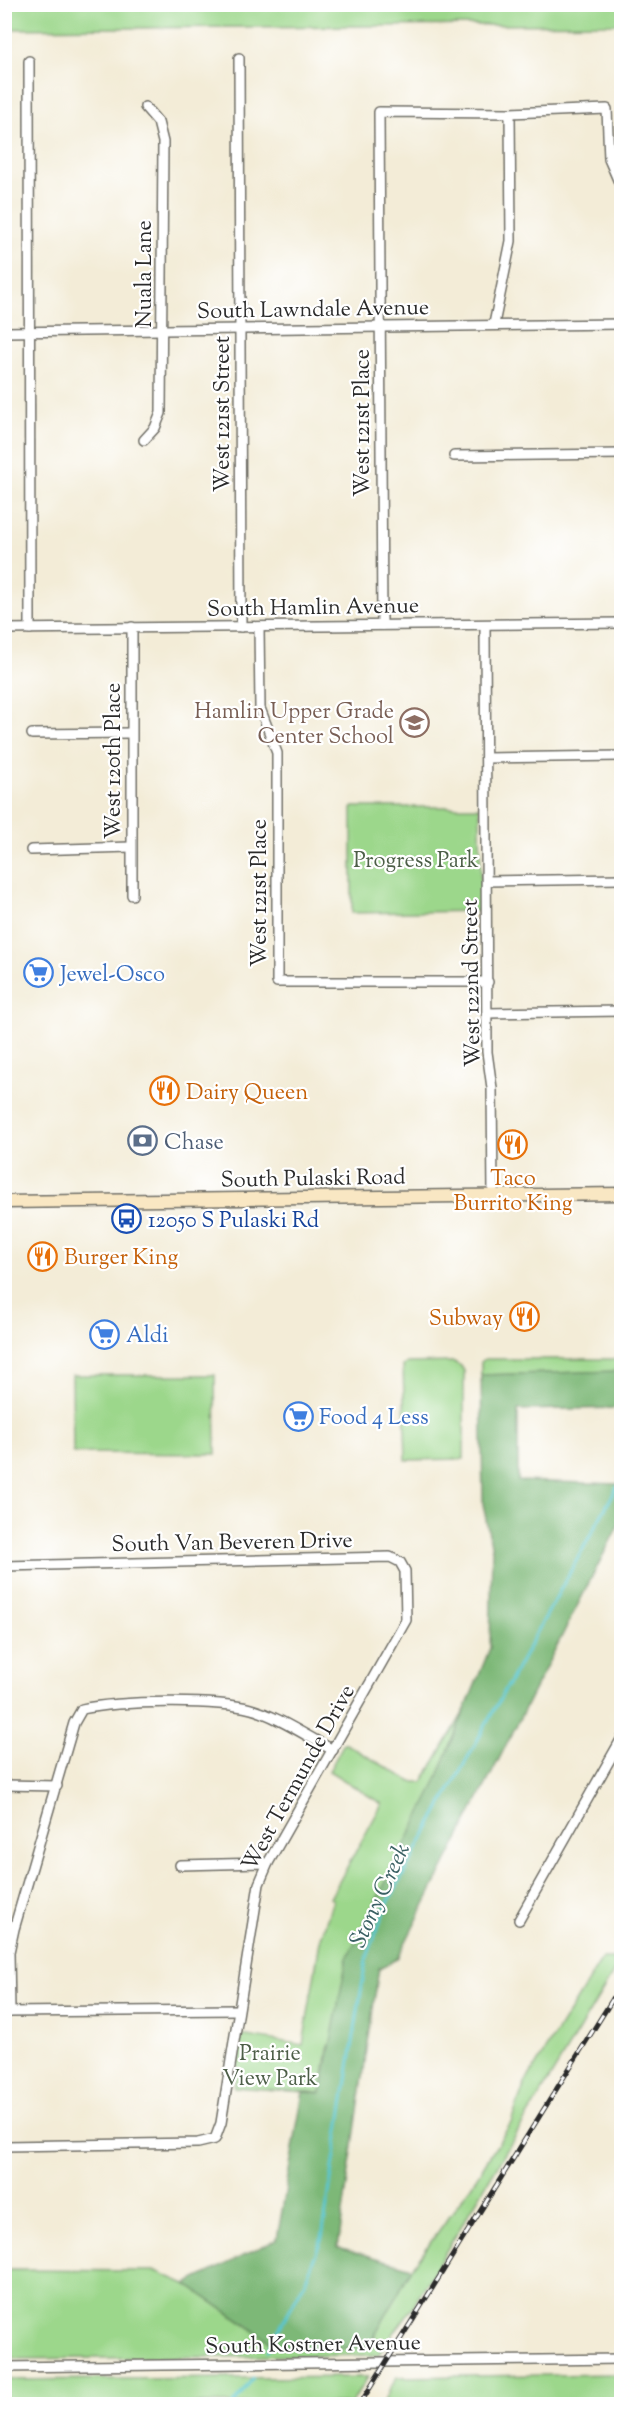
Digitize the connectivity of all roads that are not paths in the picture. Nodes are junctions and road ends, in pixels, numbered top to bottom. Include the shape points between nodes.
1 (239, 58) dead end
2 (29, 61) dead end
3 (145, 107) dead end
4 (510, 113) junction
5 (621, 189) edge
6 (494, 324) junction
7 (621, 324) edge
8 (380, 327) junction
9 (163, 329) junction
10 (240, 329) junction
11 (4, 332) edge
12 (30, 332) junction
13 (144, 440) dead end
14 (621, 454) edge
15 (454, 456) dead end
16 (621, 623) edge
17 (382, 625) junction
18 (484, 625) junction
19 (132, 627) junction
20 (241, 627) junction
21 (259, 627) junction
22 (4, 629) edge
23 (30, 629) junction
24 (131, 733) junction
25 (32, 734) dead end
26 (621, 756) edge
27 (486, 758) junction
28 (131, 848) junction
29 (31, 850) dead end
30 (621, 879) edge
31 (487, 881) junction
32 (132, 895) dead end
33 (488, 982) junction
34 (621, 1011) edge
35 (488, 1013) junction
36 (621, 1194) edge
37 (494, 1196) junction
38 (4, 1202) edge
39 (4, 1566) edge
40 (406, 1620) joint
41 (621, 1738) edge
42 (333, 1750) junction
43 (4, 1785) edge
44 (57, 1786) junction
45 (268, 1863) junction
46 (180, 1865) dead end
47 (519, 1920) dead end
48 (238, 2010) junction
49 (7, 2012) edge
50 (4, 2146) edge
51 (621, 2359) edge
52 (4, 2367) edge

1 - 10 street, West 121st Street
2 - 12 street
3 - 9 street, Nuala Lane via 158,122 163,142
4 - 5 street via 607,109 609,159
4 - 6 street via 511,241
4 - 8 street, West 121st Place via 379,112
6 - 7 street, South Lawndale Avenue
6 - 8 street, South Lawndale Avenue
8 - 10 street, South Lawndale Avenue
8 - 17 street, West 121st Place
9 - 10 street, South Lawndale Avenue
9 - 12 street, South Lawndale Avenue
9 - 13 street, Nuala Lane via 161,413
10 - 20 street, West 121st Street
11 - 12 street, South Lawndale Avenue
12 - 23 street
14 - 15 street
16 - 18 street, South Hamlin Avenue
17 - 18 street, South Hamlin Avenue
17 - 21 street, South Hamlin Avenue
18 - 27 street, West 122nd Street
19 - 20 street, South Hamlin Avenue
19 - 23 street, South Hamlin Avenue
19 - 24 street, West 120th Place
20 - 21 street, South Hamlin Avenue
21 - 33 street, West 121st Place via 260,708 278,753 277,982
22 - 23 street, South Hamlin Avenue
24 - 25 street
24 - 28 street, West 120th Place
26 - 27 street
27 - 31 street, West 122nd Street
28 - 29 street
28 - 32 street, West 120th Place
30 - 31 street
31 - 33 street, West 122nd Street
33 - 35 street, West 122nd Street
34 - 35 street
35 - 37 street, West 122nd Street
36 - 37 main road, South Pulaski Road
37 - 38 main road, South Pulaski Road
39 - 40 street, South Van Beveren Drive via 390,1557 400,1562 405,1571
40 - 42 street, West Termunde Drive
41 - 47 street
42 - 44 street via 252,1709 218,1704 117,1704 82,1709 74,1723
42 - 45 street, West Termunde Drive
43 - 44 street
44 - 49 street via 14,1929 9,1952
45 - 46 street
45 - 48 street, West Termunde Drive via 254,1909
48 - 49 street
48 - 50 street, West Termunde Drive via 221,2123 215,2139 198,2143
51 - 52 street, South Kostner Avenue

